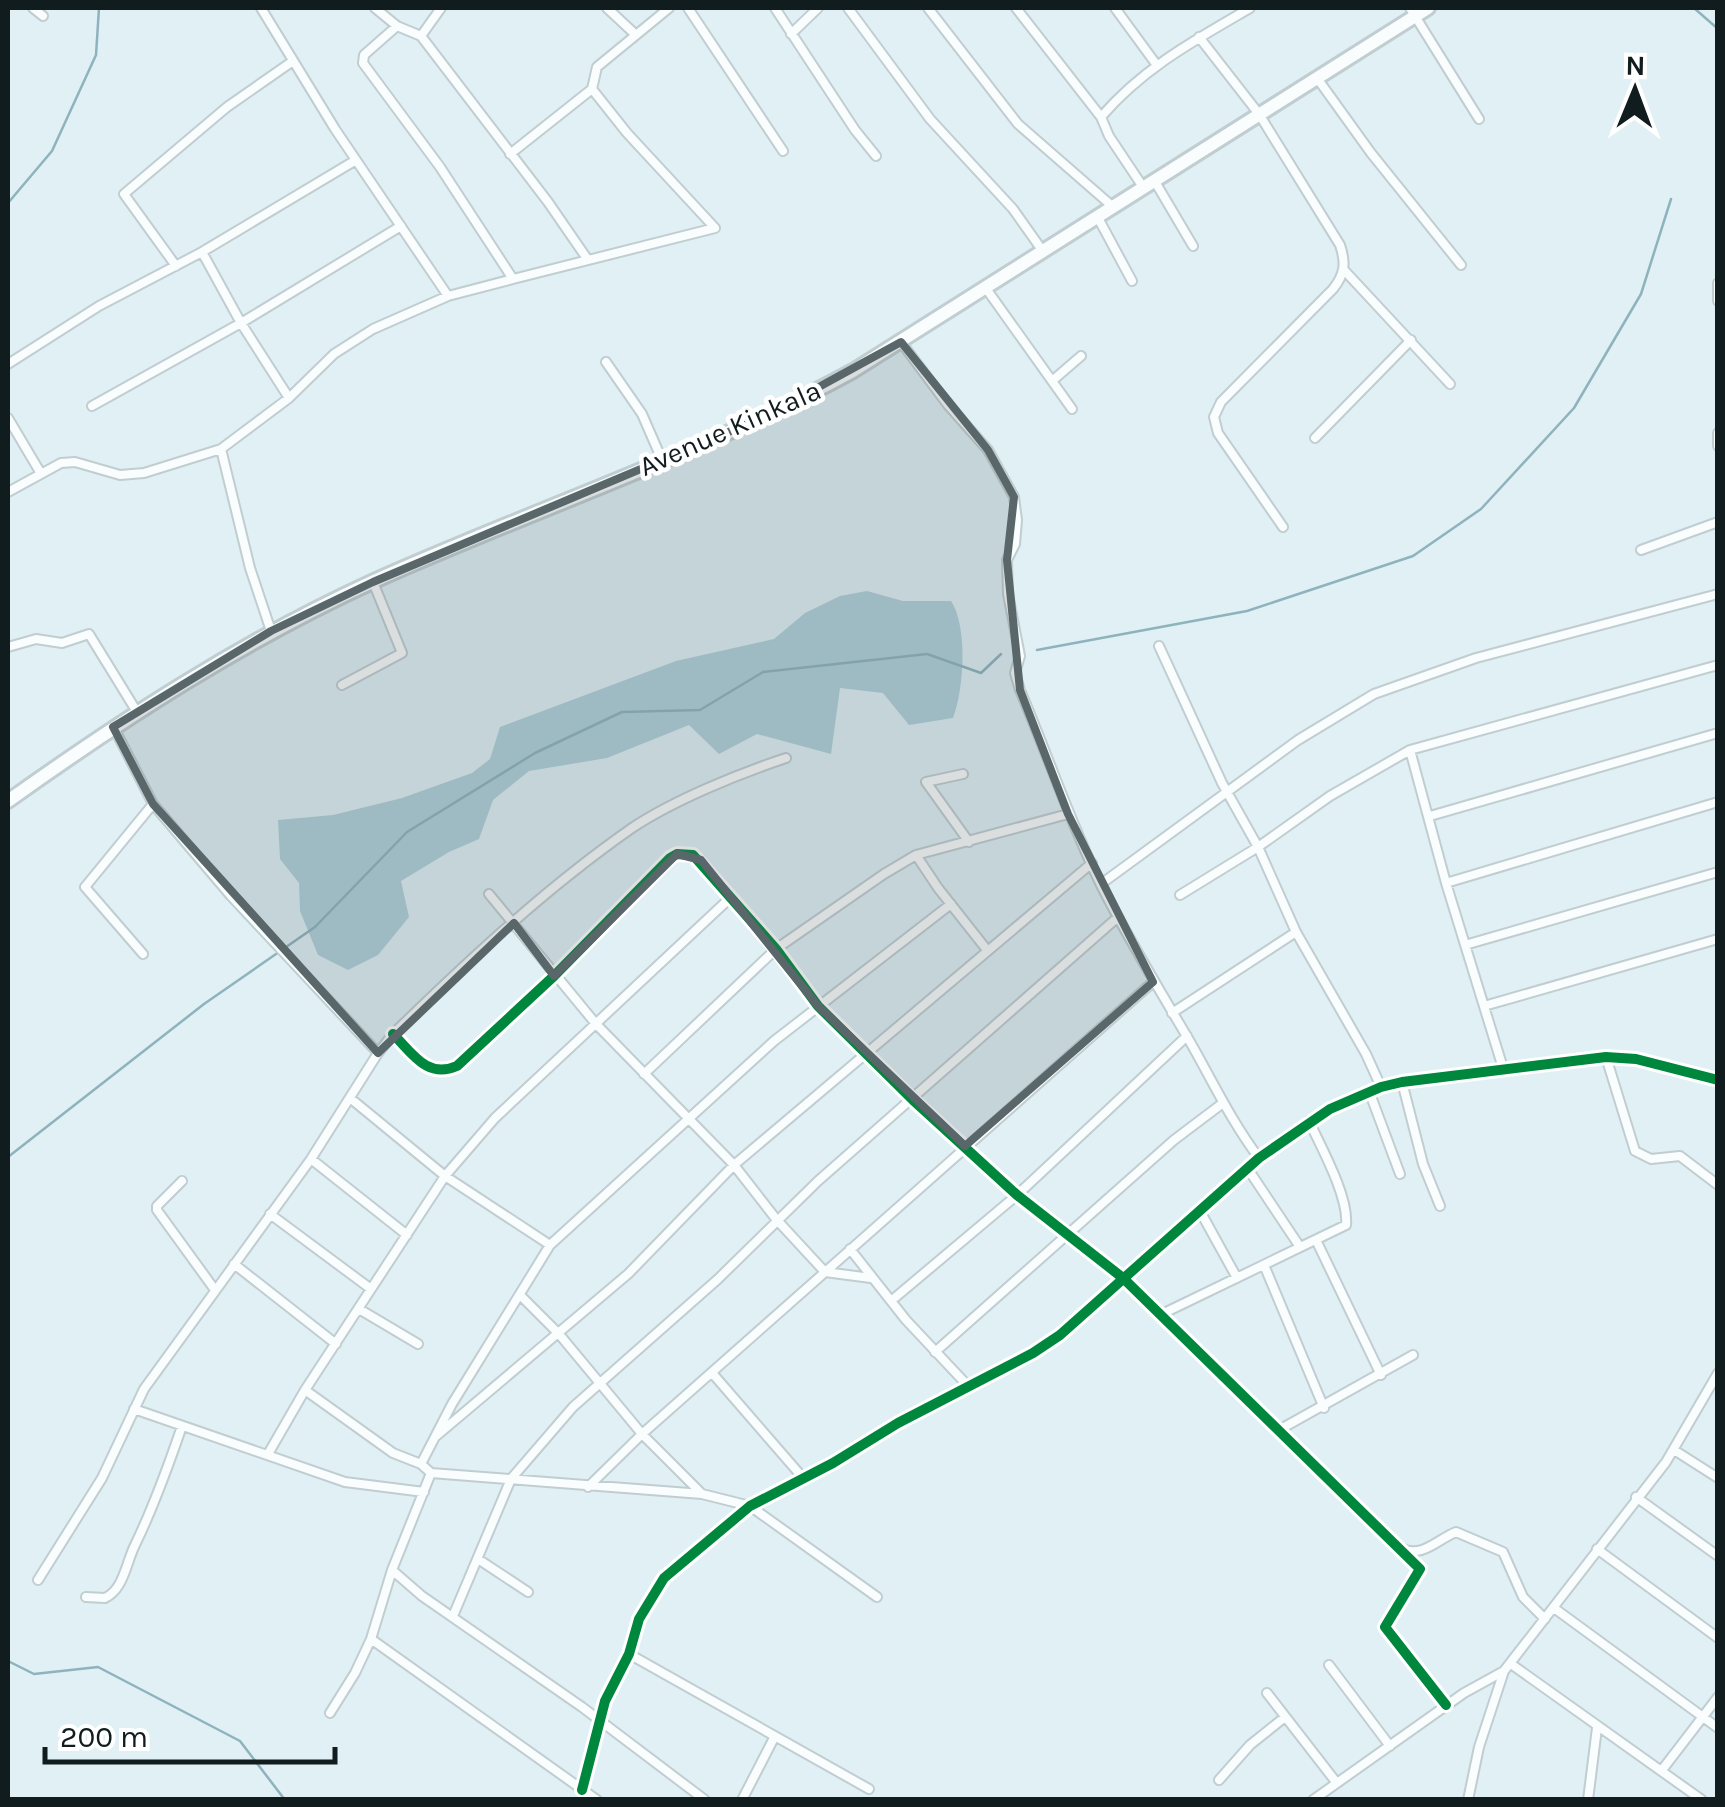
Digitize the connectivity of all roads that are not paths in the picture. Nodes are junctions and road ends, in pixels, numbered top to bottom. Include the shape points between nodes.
1 (33, 8) edge
2 (261, 8) edge
3 (376, 8) edge
4 (441, 8) edge
5 (607, 8) edge
6 (669, 8) edge
7 (688, 8) edge
8 (775, 8) edge
9 (818, 8) edge
10 (848, 8) edge
11 (928, 8) edge
12 (1016, 8) edge
13 (1115, 8) edge
14 (1250, 8) edge
15 (1418, 10) edge
16 (44, 16) dead end
17 (397, 26) junction
18 (791, 34) junction
19 (636, 35) junction
20 (421, 36) junction
21 (1199, 38) junction
22 (293, 61) junction
23 (1156, 64) junction
24 (1317, 78) junction
25 (592, 89) junction
26 (1259, 114) junction
27 (1101, 117) junction
28 (1479, 118) dead end
29 (783, 151) dead end
30 (510, 154) junction
31 (876, 156) dead end
32 (356, 160) junction
33 (1149, 183) junction
34 (1112, 206) junction
35 (1097, 216) junction
36 (401, 226) junction
37 (1193, 246) dead end
38 (1042, 250) junction
39 (202, 252) junction
40 (588, 260) junction
41 (1462, 265) dead end
42 (176, 266) junction
43 (1344, 270) junction
44 (513, 278) junction
45 (1132, 281) dead end
46 (1718, 283) edge
47 (984, 285) junction
48 (448, 296) junction
49 (1718, 301) edge
50 (240, 324) junction
51 (1411, 340) junction
52 (901, 342) junction
53 (1081, 356) dead end
54 (606, 362) dead end
55 (8, 364) edge
56 (1052, 381) junction
57 (1450, 384) dead end
58 (289, 398) junction
59 (92, 406) dead end
60 (1072, 409) dead end
61 (8, 418) edge
62 (1718, 433) edge
63 (1315, 438) dead end
64 (1718, 446) edge
65 (221, 449) junction
66 (662, 460) junction
67 (40, 472) junction
68 (8, 492) edge
69 (1718, 522) edge
70 (1282, 527) dead end
71 (1641, 550) dead end
72 (373, 582) junction
73 (1718, 594) edge
74 (272, 632) junction
75 (1159, 646) dead end
76 (8, 647) edge
77 (1718, 665) edge
78 (342, 685) dead end
79 (137, 712) junction
80 (114, 727) junction
81 (1718, 732) edge
82 (1410, 750) junction
83 (786, 758) dead end
84 (964, 774) dead end
85 (1226, 790) junction
86 (8, 801) edge
87 (1718, 802) edge
88 (153, 804) junction
89 (1068, 814) junction
90 (1430, 816) junction
91 (969, 842) junction
92 (1258, 847) junction
93 (916, 855) junction
94 (1092, 863) junction
95 (1718, 872) edge
96 (1446, 883) junction
97 (1100, 884) junction
98 (488, 894) dead end
99 (1180, 895) dead end
100 (729, 899) junction
101 (951, 904) junction
102 (1118, 917) junction
103 (514, 922) junction
104 (1296, 932) junction
105 (1718, 940) edge
106 (1465, 945) junction
107 (776, 949) junction
108 (987, 950) junction
109 (143, 954) dead end
110 (554, 976) junction
111 (1153, 982) junction
112 (818, 1006) junction
113 (1484, 1006) junction
114 (1172, 1013) junction
115 (596, 1024) junction
116 (393, 1034) junction
117 (1187, 1036) junction
118 (378, 1053) junction
119 (866, 1054) junction
120 (1606, 1056) junction
121 (1504, 1068) junction
122 (644, 1074) junction
123 (1718, 1080) edge
124 (1402, 1082) junction
125 (1381, 1087) junction
126 (1369, 1091) junction
127 (350, 1098) junction
128 (913, 1100) junction
129 (1223, 1103) junction
130 (688, 1118) junction
131 (1309, 1121) junction
132 (964, 1146) junction
133 (1259, 1158) junction
134 (311, 1159) junction
135 (734, 1165) junction
136 (1248, 1169) junction
137 (1400, 1174) dead end
138 (445, 1176) junction
139 (182, 1181) dead end
140 (1718, 1185) edge
141 (1018, 1195) junction
142 (1440, 1206) dead end
143 (1200, 1211) junction
144 (270, 1214) junction
145 (776, 1220) junction
146 (1065, 1234) junction
147 (406, 1235) junction
148 (1316, 1240) junction
149 (550, 1245) junction
150 (1300, 1248) junction
151 (850, 1250) junction
152 (234, 1264) junction
153 (1264, 1265) junction
154 (825, 1272) junction
155 (871, 1278) junction
156 (1123, 1278) junction
157 (1236, 1278) junction
158 (372, 1289) junction
159 (214, 1290) junction
160 (520, 1295) junction
161 (891, 1301) junction
162 (358, 1309) junction
163 (1162, 1314) junction
164 (559, 1334) junction
165 (336, 1344) junction
166 (418, 1344) dead end
167 (934, 1352) junction
168 (1413, 1354) dead end
169 (1718, 1373) edge
170 (713, 1374) junction
171 (1381, 1375) junction
172 (600, 1382) junction
173 (969, 1388) junction
174 (305, 1390) junction
175 (134, 1408) junction
176 (1324, 1408) junction
177 (182, 1426) junction
178 (1279, 1430) junction
179 (642, 1434) junction
180 (435, 1438) junction
181 (1674, 1450) junction
182 (268, 1454) junction
183 (420, 1464) junction
184 (432, 1473) junction
185 (1718, 1478) edge
186 (511, 1479) junction
187 (804, 1479) junction
188 (588, 1487) junction
189 (424, 1492) junction
190 (702, 1494) junction
191 (1636, 1497) junction
192 (750, 1506) junction
193 (1393, 1543) junction
194 (1597, 1549) junction
195 (1718, 1556) edge
196 (478, 1559) junction
197 (392, 1570) junction
198 (38, 1580) dead end
199 (528, 1592) dead end
200 (86, 1597) dead end
201 (878, 1597) dead end
202 (1554, 1608) junction
203 (453, 1616) junction
204 (1545, 1619) junction
205 (1718, 1638) edge
206 (371, 1639) junction
207 (629, 1654) junction
208 (1329, 1665) dead end
209 (1507, 1668) junction
210 (1267, 1693) dead end
211 (1718, 1698) edge
212 (1446, 1705) junction
213 (330, 1713) dead end
214 (1285, 1717) junction
215 (1703, 1717) junction
216 (599, 1722) junction
217 (1598, 1728) junction
218 (1718, 1728) edge
219 (775, 1736) junction
220 (1390, 1746) junction
221 (1662, 1770) junction
222 (1219, 1780) dead end
223 (1336, 1782) junction
224 (582, 1790) junction
225 (868, 1790) dead end
226 (1699, 1798) edge
227 (597, 1800) edge
228 (705, 1800) edge
229 (742, 1800) edge
230 (1314, 1800) edge
231 (1468, 1800) edge
232 (1588, 1800) edge

1 - 16 street
2 - 22 street
3 - 17 street
4 - 20 street
5 - 19 street
6 - 19 street
7 - 29 street
8 - 18 street
9 - 18 street
10 - 38 street via 930,119 1013,208
11 - 34 street via 1018,124
12 - 27 street
13 - 23 street
14 - 21 street
15 - 24 main road, Avenue Kinkala
15 - 28 street
17 - 20 street
17 - 44 street via 363,62
18 - 31 street
19 - 25 street via 597,67
20 - 30 street
21 - 23 street
21 - 26 street
22 - 32 street
22 - 42 street via 124,194
23 - 27 street
24 - 26 main road, Avenue Kinkala
24 - 41 street
25 - 30 street
25 - 40 street via 715,228
26 - 33 main road, Avenue Kinkala
26 - 43 street via 1340,245
27 - 33 street
30 - 40 street
32 - 36 street
32 - 39 street
33 - 34 main road, Avenue Kinkala
33 - 37 street
34 - 35 main road, Avenue Kinkala
35 - 38 main road, Avenue Kinkala
35 - 45 street
36 - 48 street
36 - 50 street
38 - 47 main road, Avenue Kinkala
39 - 42 street
39 - 50 street
40 - 44 street
42 - 55 street
43 - 51 street
43 - 70 street via 1221,402 1214,418
44 - 48 street
46 - 49 street
47 - 52 main road, Avenue Kinkala
47 - 56 street
48 - 58 street via 334,354
50 - 58 street
50 - 59 street
51 - 57 street
51 - 63 street
52 - 66 main road, Avenue Kinkala via 764,418
52 - 89 street via 988,450 1014,497 1015,544 1007,560 1020,656 1015,674
53 - 56 street
54 - 66 street via 642,414
56 - 60 street
58 - 65 street
61 - 67 street
62 - 64 street
65 - 67 street via 144,473 120,475 75,462
65 - 74 street
66 - 72 main road, Avenue Kinkala
67 - 68 street
69 - 71 street
72 - 74 main road, Avenue Kinkala
72 - 78 street via 402,653
73 - 85 street via 1476,658 1374,694
74 - 79 main road, Avenue Kinkala
75 - 85 street
76 - 79 street via 89,634
77 - 82 street
79 - 80 main road, Avenue Kinkala
80 - 86 main road, Avenue Kinkala
80 - 88 street
81 - 90 street
82 - 90 street
82 - 92 street
83 - 103 street via 742,772 636,826
84 - 91 street via 926,782
85 - 92 street
85 - 97 street
87 - 96 street
88 - 109 street via 85,882
88 - 118 street
89 - 91 street
89 - 94 street
90 - 96 street
91 - 93 street
92 - 99 street
92 - 104 street
93 - 101 street
93 - 107 street
94 - 97 street
94 - 108 street
95 - 106 street
96 - 106 street
97 - 102 street
98 - 103 street
100 - 107 street
100 - 110 street via 700,860 678,854
100 - 115 street
101 - 108 street
101 - 112 street
102 - 111 street
102 - 128 street
103 - 110 street
103 - 116 street
104 - 114 street
104 - 125 street
105 - 113 street
106 - 113 street
107 - 112 street
107 - 122 street
108 - 119 street
110 - 115 street
110 - 116 street via 444,1071 424,1065
111 - 114 street
111 - 132 street
112 - 119 street
112 - 130 street
113 - 121 street
114 - 117 street
115 - 122 street
115 - 138 street via 495,1118
116 - 118 street
117 - 129 street
117 - 141 street
118 - 127 street
119 - 128 street
119 - 135 street
120 - 121 street
120 - 123 street
120 - 140 street via 1635,1151 1651,1159 1680,1156
121 - 124 street
122 - 130 street
124 - 125 street
124 - 142 street
125 - 126 street
126 - 131 street
126 - 137 street
127 - 134 street
127 - 138 street
128 - 132 street
128 - 145 street
129 - 133 street
129 - 146 street
130 - 135 street
130 - 149 street
131 - 133 street
131 - 148 street via 1347,1217 1346,1225
132 - 141 street
132 - 151 street
133 - 136 street
134 - 144 street
134 - 147 street
135 - 145 street
135 - 164 street
136 - 143 street
136 - 150 street
138 - 147 street
138 - 149 street
139 - 159 street via 157,1210
141 - 146 street
141 - 161 street
143 - 156 street
143 - 157 street
144 - 152 street
144 - 158 street
145 - 154 street
145 - 172 street
146 - 156 street
146 - 167 street
147 - 158 street
148 - 150 street
148 - 171 street
149 - 160 street
150 - 153 street
151 - 154 street
151 - 155 street
152 - 159 street
152 - 165 street
153 - 157 street
153 - 176 street
154 - 155 street
154 - 170 street
155 - 161 street
156 - 163 street
156 - 173 street via 1060,1334
157 - 163 street
158 - 162 street
159 - 175 street
160 - 164 street
160 - 180 street
161 - 167 street
162 - 165 street
162 - 166 street
163 - 178 street
164 - 172 street
164 - 180 street
165 - 174 street
167 - 173 street
168 - 171 street
169 - 181 street
170 - 179 street
170 - 187 street
171 - 176 street
172 - 179 street
172 - 186 street
173 - 187 street
174 - 182 street
174 - 183 street via 393,1453
175 - 177 street
175 - 198 street via 102,1478
176 - 178 street
177 - 182 street
177 - 200 street via 118,1588 105,1598
178 - 193 street
179 - 188 street
179 - 190 street
180 - 183 street
181 - 185 street
181 - 191 street
182 - 189 street via 345,1482
183 - 184 street
184 - 186 street
184 - 189 street
186 - 188 street
186 - 196 street
187 - 192 street
188 - 190 street
189 - 197 street
190 - 192 street
191 - 194 street
191 - 195 street
192 - 201 street
192 - 207 street via 664,1578 639,1619
193 - 204 street via 1416,1552 1456,1532 1492,1546 1508,1559 1516,1586
193 - 212 street via 1420,1569 1385,1626
194 - 202 street
194 - 205 street
196 - 199 street
196 - 203 street
197 - 203 street
197 - 206 street
202 - 204 street
202 - 215 street
203 - 216 street
204 - 209 street
206 - 213 street
206 - 224 street
207 - 216 street
207 - 219 street
208 - 220 street
209 - 212 street
209 - 217 street
209 - 231 street
210 - 214 street
211 - 215 street
212 - 220 street
214 - 222 street
214 - 223 street
215 - 218 street
215 - 221 street
216 - 224 street
216 - 228 street
217 - 221 street
217 - 232 street
219 - 225 street
219 - 229 street
220 - 223 street
221 - 226 street
223 - 230 street
224 - 227 street

